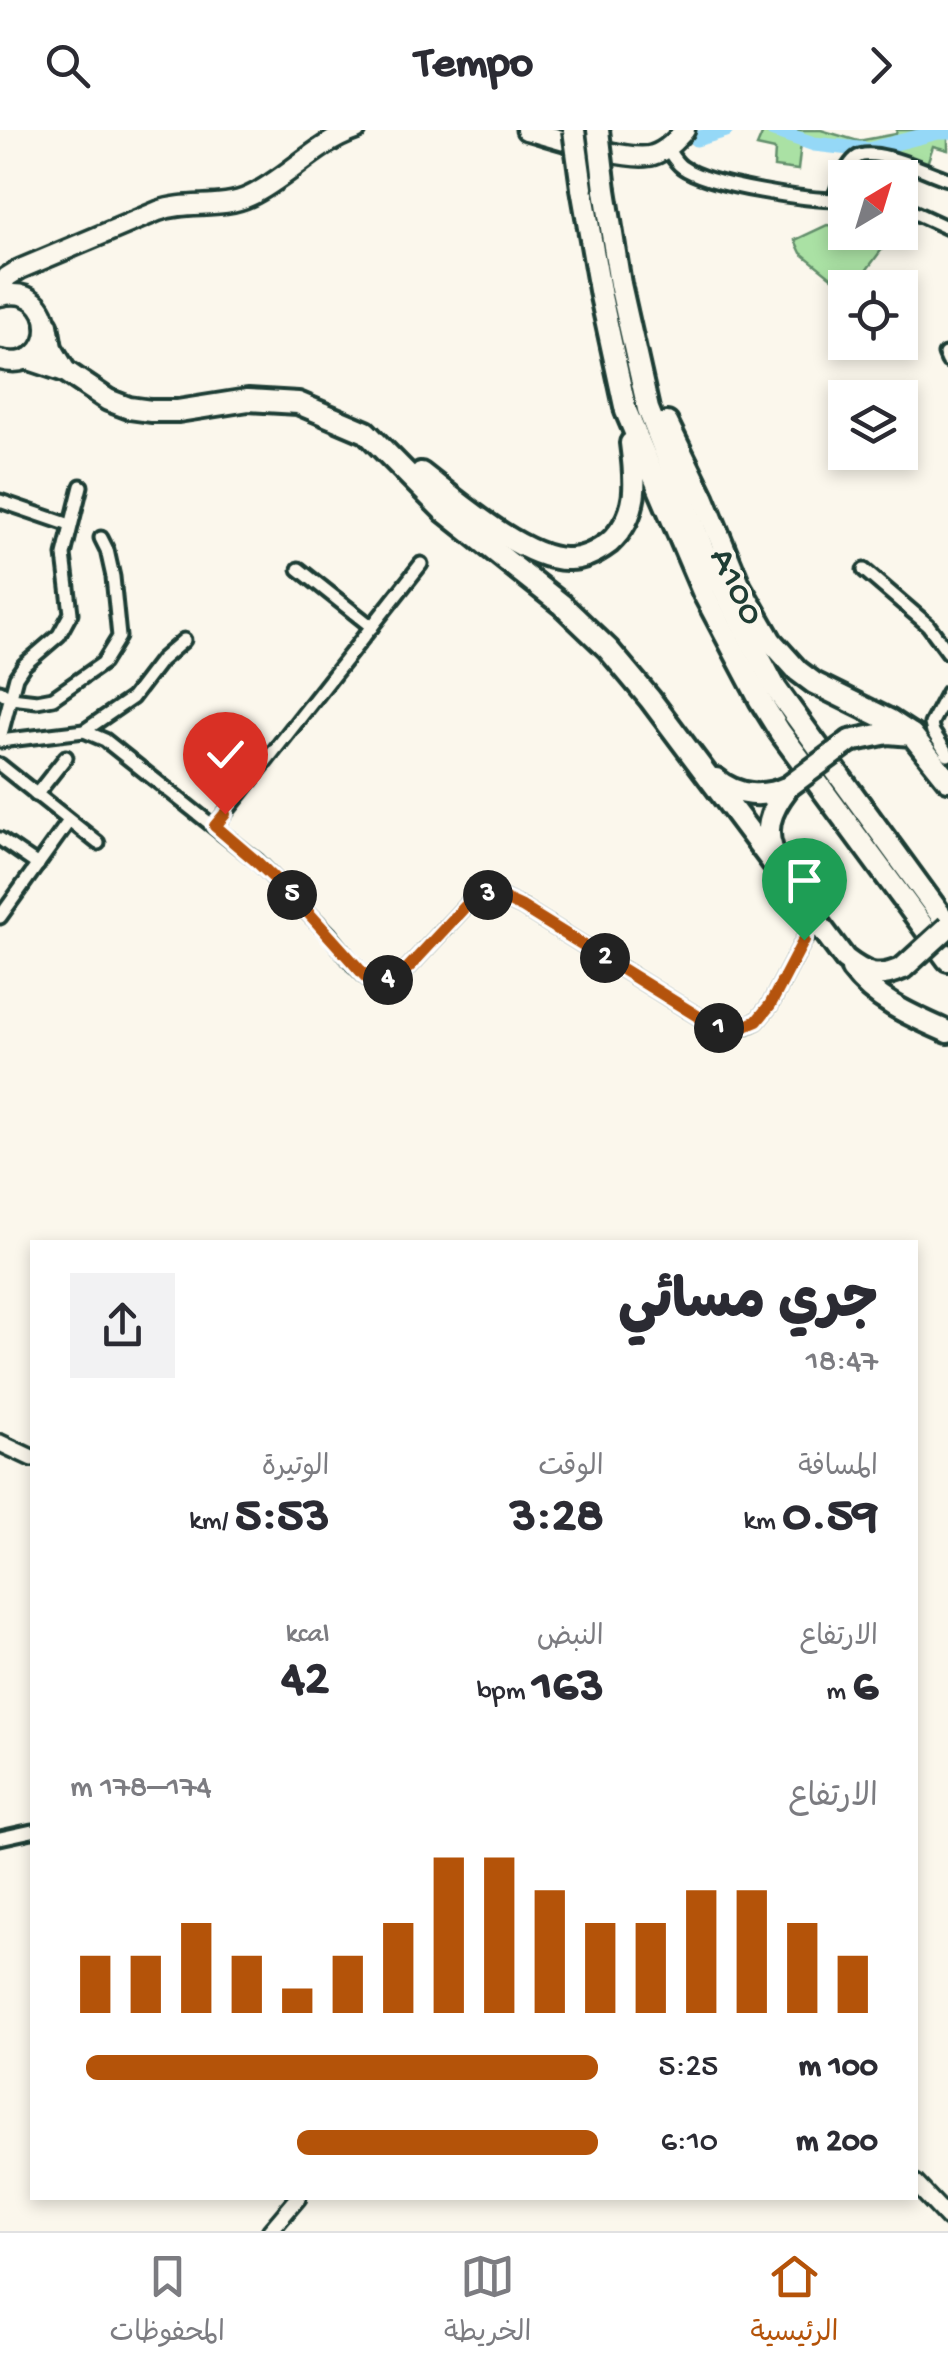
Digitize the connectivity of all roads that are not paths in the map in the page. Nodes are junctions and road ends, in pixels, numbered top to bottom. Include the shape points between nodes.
1 (356, 130) edge
2 (526, 130) edge
3 (574, 130) edge
4 (598, 130) edge
5 (678, 138) edge
6 (854, 160) edge
7 (894, 160) edge
8 (918, 168) edge
9 (948, 179) edge
10 (828, 200) edge
11 (918, 214) edge
12 (948, 228) edge
13 (41, 261) junction
14 (620, 284) junction
15 (0, 294) edge
16 (32, 300) junction
17 (47, 325) junction
18 (11, 362) edge
19 (65, 371) junction
20 (626, 411) junction
21 (366, 432) junction
22 (80, 486) dead end
23 (0, 500) edge
24 (70, 526) junction
25 (101, 538) dead end
26 (421, 564) dead end
27 (299, 569) dead end
28 (864, 570) dead end
29 (372, 627) junction
30 (184, 640) dead end
31 (948, 652) edge
32 (948, 692) edge
33 (5, 695) edge
34 (921, 729) junction
35 (84, 732) junction
36 (0, 740) edge
37 (680, 741) junction
38 (948, 755) edge
39 (66, 758) dead end
40 (0, 766) edge
41 (948, 780) edge
42 (788, 787) junction
43 (36, 795) junction
44 (70, 821) junction
45 (215, 826) junction
46 (0, 838) edge
47 (98, 843) dead end
48 (38, 865) junction
49 (791, 884) junction
50 (5, 902) edge
51 (0, 917) edge
52 (820, 926) junction
53 (948, 926) edge
54 (844, 959) junction
55 (948, 960) edge
56 (948, 1032) edge
57 (0, 1443) edge
58 (30, 1457) edge
59 (30, 1831) edge
60 (0, 1838) edge
61 (918, 2186) edge
62 (296, 2200) edge
63 (948, 2218) edge
64 (270, 2231) edge

1 - 13 main road via 322,145 250,196 172,206
2 - 5 main road via 651,157
3 - 20 highway, A100 / A100, bridge
4 - 14 highway, A100 / A100, bridge
5 - 10 street via 680,166 714,180
6 - 7 street via 866,154
8 - 9 street
11 - 12 street
13 - 15 main road via 7,277
13 - 16 main road
14 - 34 highway via 675,443 771,641 814,683
14 - 53 highway, A100 / A100 via 648,409 705,554 754,651
15 - 16 main road
16 - 17 main road
17 - 18 main road via 43,344
17 - 19 highway
18 - 19 highway
19 - 21 highway via 129,408 298,403
20 - 21 highway via 636,478 629,518 603,548 567,560 544,556 503,533
20 - 55 highway, A100 / A100 via 704,594 760,700
21 - 37 highway via 444,511 608,649
22 - 24 street
23 - 24 street
24 - 33 street via 64,556 71,613
25 - 33 street via 119,638 103,663 53,698
26 - 29 street
27 - 29 street
28 - 31 street via 928,625
29 - 45 street
30 - 35 street via 132,698
32 - 34 street
33 - 36 street
34 - 38 street via 933,732
34 - 41 highway
34 - 42 highway, bridge via 850,740
35 - 36 street
35 - 45 street via 121,750
37 - 42 highway via 721,784 773,794
37 - 49 highway
39 - 43 street
40 - 43 street
42 - 49 highway via 775,805 768,835
43 - 44 street
44 - 47 street
44 - 48 street
45 - 52 street via 296,899 367,978 382,984 408,968 474,897 494,894 731,1032 757,1021 804,940
46 - 48 street
48 - 50 street
49 - 52 highway
50 - 51 street
52 - 54 highway
53 - 54 highway, bridge via 888,975 862,972
54 - 56 highway via 881,998
57 - 58 main road
59 - 60 street
61 - 63 main road
62 - 64 street

